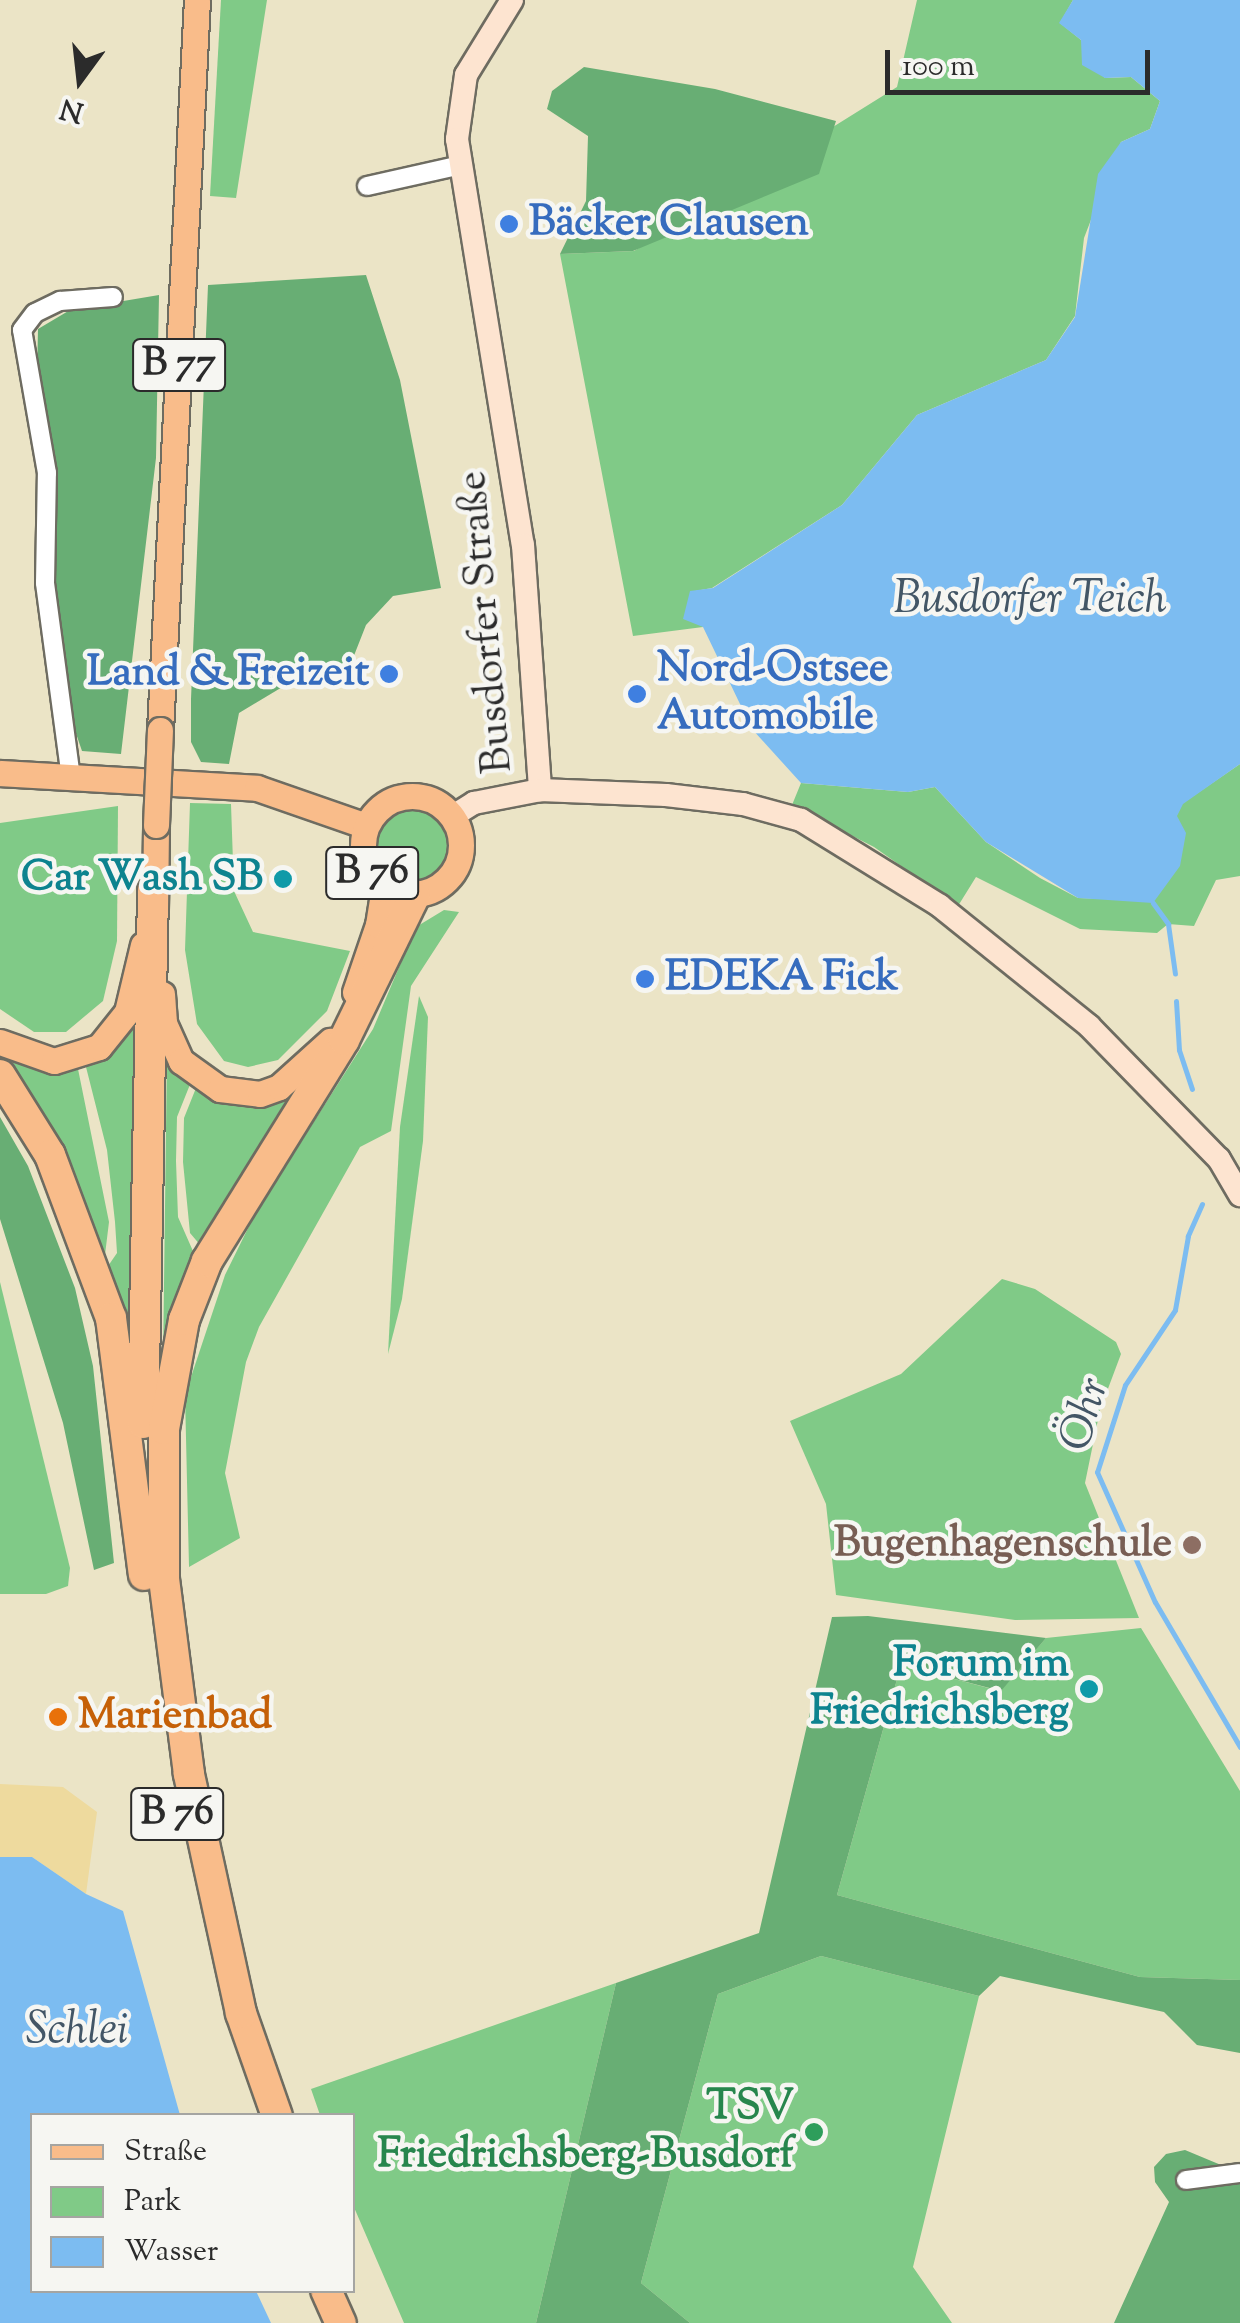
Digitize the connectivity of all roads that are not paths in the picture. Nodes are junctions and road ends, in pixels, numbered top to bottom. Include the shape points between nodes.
1 (197, 0) edge
2 (512, 0) edge
3 (463, 176) junction
4 (368, 186) dead end
5 (113, 297) dead end
6 (1, 774) edge
7 (71, 778) junction
8 (540, 790) junction
9 (453, 816) junction
10 (366, 826) junction
11 (379, 882) junction
12 (153, 891) junction
13 (415, 895) junction
14 (0, 1042) edge
15 (0, 1075) edge
16 (1240, 1195) edge
17 (148, 1501) junction
18 (255, 2113) edge
19 (276, 2113) edge
20 (1240, 2173) edge
21 (1186, 2180) dead end
22 (327, 2293) edge
23 (348, 2293) edge
24 (342, 2323) edge
25 (362, 2323) edge

1 - 12 main road, B 77, bridge
2 - 3 street, Busdorfer Straße via 459,95
3 - 4 street
3 - 8 street, Busdorfer Straße via 523,545
5 - 7 street via 60,301 36,313 22,330 47,472 45,583
6 - 7 main road, B 76
7 - 10 main road, B 76 via 258,788
8 - 9 street, B 76 via 474,803
8 - 16 street, Busdorfer Straße via 743,804 829,836 940,906 1089,1026 1219,1159
9 - 10 main road, B 76 via 441,804 409,795 382,805
9 - 13 main road, B 76 via 462,848 458,864 440,887
10 - 11 main road, B 76 via 364,856
11 - 12 main road via 384,889 378,925 335,1034 299,1075 260,1094 196,1078 170,1041
11 - 13 main road, B 76
12 - 14 main road via 133,994 118,1029 99,1046 54,1061
12 - 17 highway, B 76
13 - 17 highway via 344,1040 201,1276 170,1378
15 - 17 highway via 50,1155 97,1270
17 - 18 highway, B 76 via 170,1775 193,1896
17 - 19 highway, B 76 via 189,1774 241,2013
20 - 21 street
22 - 24 highway
23 - 25 highway

